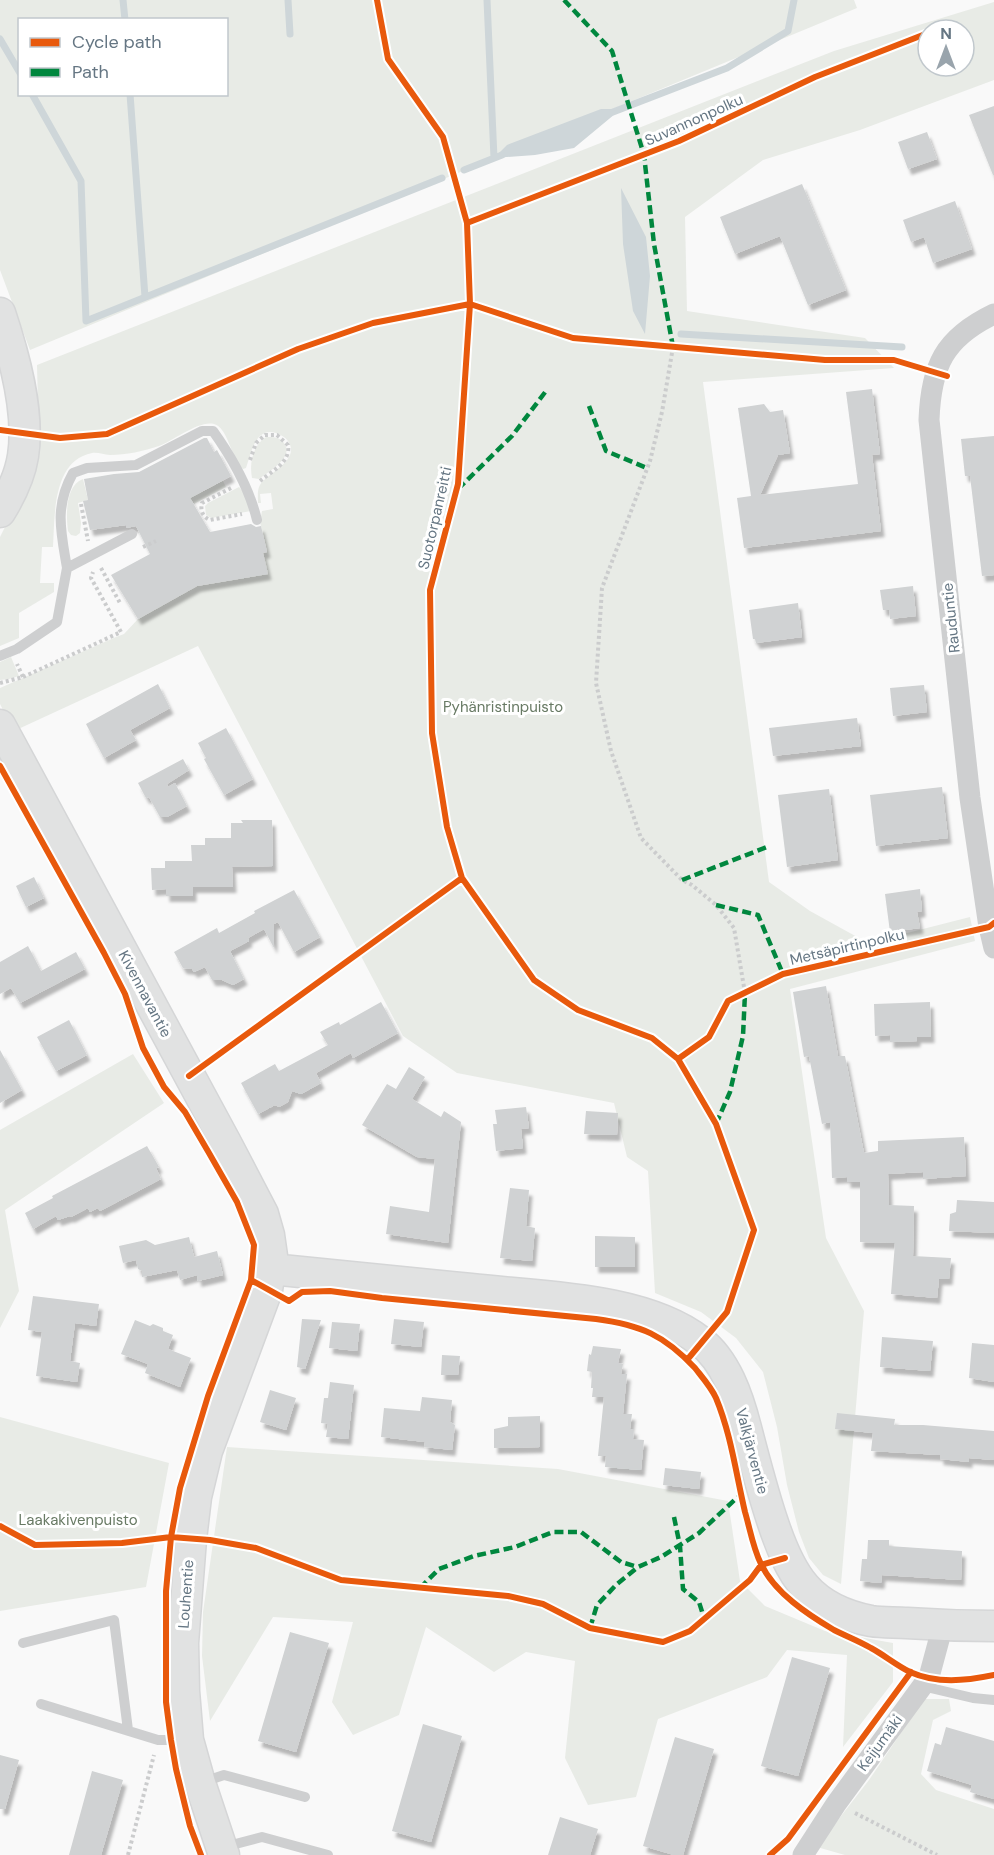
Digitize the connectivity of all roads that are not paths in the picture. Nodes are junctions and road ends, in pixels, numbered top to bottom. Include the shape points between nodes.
1 (0, 314) edge
2 (994, 314) edge
3 (0, 512) edge
4 (256, 516) road end
5 (132, 534) dead end
6 (66, 568) junction
7 (0, 656) edge
8 (0, 725) edge
9 (994, 948) edge
10 (271, 1269) junction
11 (943, 1625) junction
12 (994, 1626) edge
13 (23, 1643) dead end
14 (922, 1686) junction
15 (994, 1700) edge
16 (41, 1704) dead end
17 (128, 1730) junction
18 (188, 1740) junction
19 (200, 1783) junction
20 (304, 1797) dead end
21 (222, 1852) edge
22 (328, 1855) edge
23 (803, 1855) edge

1 - 3 street via 14,363 24,434 22,457
2 - 9 street, Rauduntie via 963,332 942,357 930,395 929,420 970,798
4 - 6 lane via 245,481 213,431 202,431 136,465 87,468 73,473 64,489 59,517
5 - 6 lane
6 - 7 lane via 57,622
8 - 10 street, Kivennavantie via 263,1214
10 - 11 street, Valkjärventie via 596,1303 655,1316 678,1326 719,1360 741,1407 779,1541 793,1573 806,1588 823,1603 872,1621
10 - 18 street, Louhentie via 267,1290 207,1451 196,1497 183,1643
11 - 12 street, Valkjärventie
11 - 14 street, Keijumäki via 929,1677
13 - 17 lane via 114,1620
14 - 15 lane
14 - 23 street, Keijumäki
16 - 17 lane
17 - 18 lane via 158,1740
18 - 19 street, Louhentie
19 - 20 lane via 224,1775
19 - 21 street, Louhentie
21 - 22 lane via 262,1837

